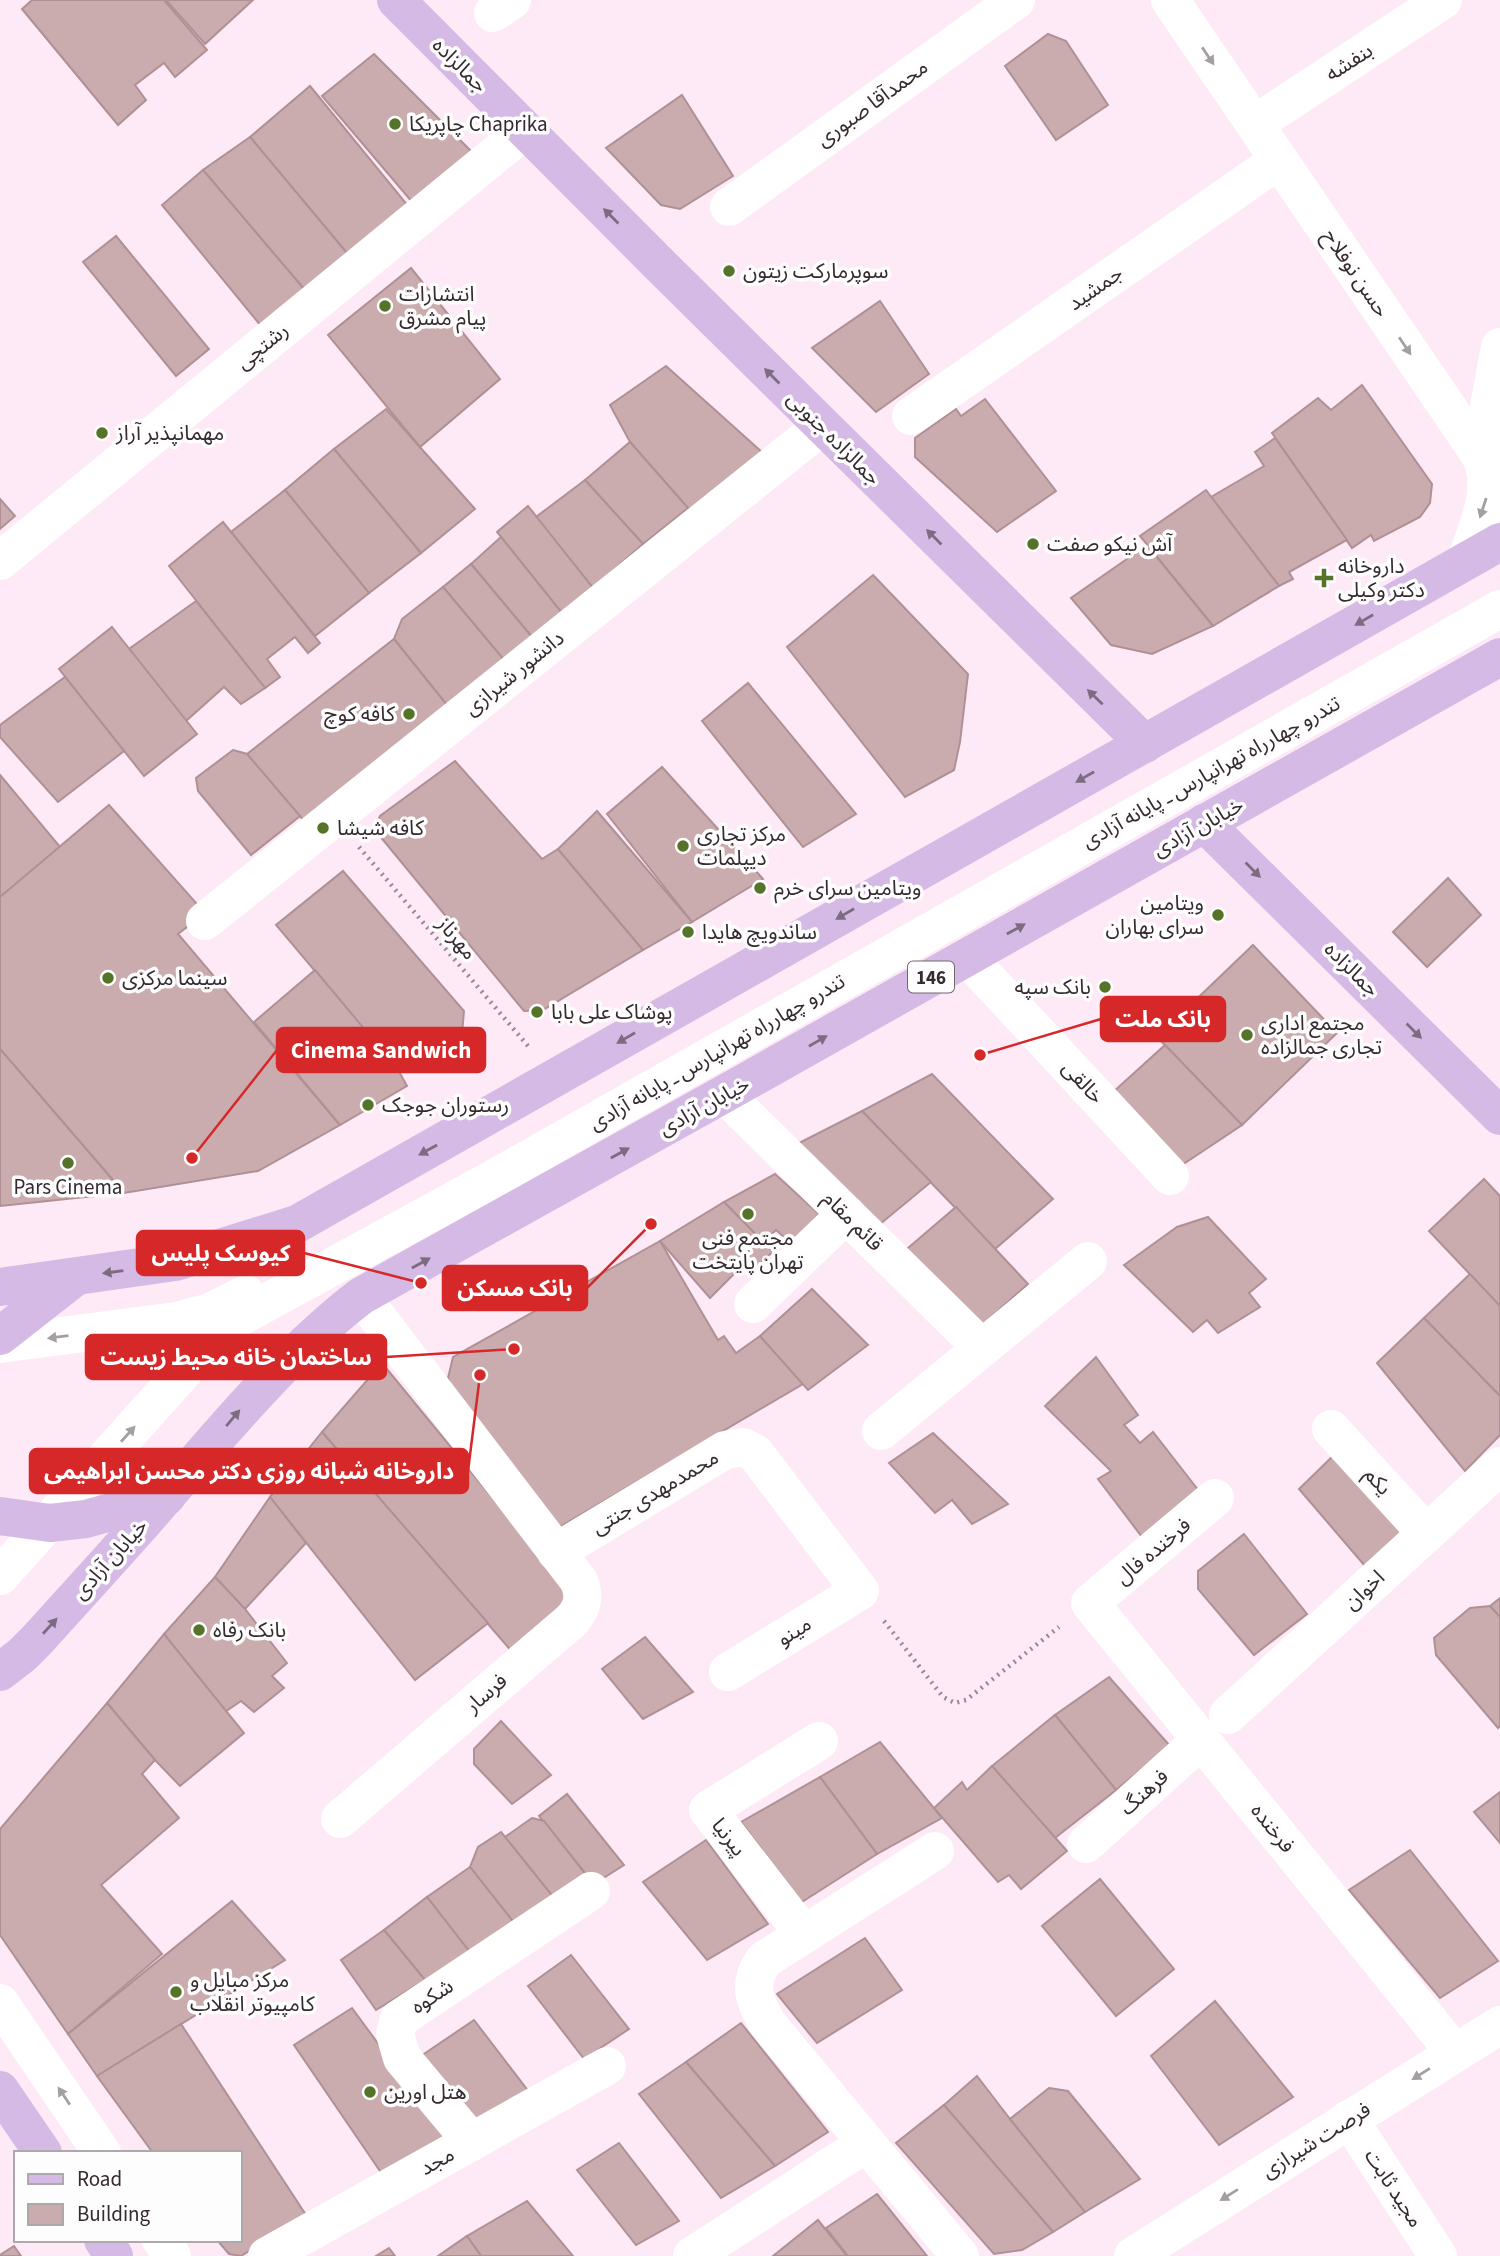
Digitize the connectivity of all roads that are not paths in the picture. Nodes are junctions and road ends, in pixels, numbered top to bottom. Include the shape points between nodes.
1 (396, 0) edge
2 (1016, 0) edge
3 (1170, 0) edge
4 (1443, 0) edge
5 (1255, 124) junction
6 (524, 131) junction
7 (1279, 160) junction
8 (729, 207) dead end
9 (1500, 347) edge
10 (911, 416) dead end
11 (822, 426) junction
12 (1490, 449) edge
13 (1500, 542) edge
14 (0, 561) edge
15 (1466, 561) junction
16 (1500, 584) edge
17 (1500, 609) edge
18 (1500, 657) edge
19 (1145, 744) junction
20 (1203, 823) junction
21 (205, 921) dead end
22 (967, 957) junction
23 (724, 1094) junction
24 (1500, 1116) edge
25 (1170, 1176) dead end
26 (846, 1214) junction
27 (1088, 1261) dead end
28 (76, 1277) junction
29 (0, 1287) edge
30 (361, 1296) junction
31 (752, 1304) dead end
32 (0, 1336) edge
33 (0, 1344) edge
34 (982, 1348) junction
35 (1331, 1429) dead end
36 (881, 1431) dead end
37 (1500, 1466) edge
38 (167, 1496) junction
39 (1215, 1498) dead end
40 (0, 1516) edge
41 (50, 1523) junction
42 (1426, 1533) junction
43 (556, 1552) junction
44 (0, 1576) edge
45 (860, 1591) joint
46 (1090, 1603) joint
47 (0, 1672) edge
48 (728, 1672) dead end
49 (1215, 1728) junction
50 (819, 1741) dead end
51 (340, 1819) dead end
52 (1086, 1844) dead end
53 (935, 1851) dead end
54 (591, 1891) dead end
55 (803, 1933) junction
56 (0, 2003) edge
57 (1500, 2025) edge
58 (1455, 2053) junction
59 (607, 2066) dead end
60 (0, 2090) edge
61 (1349, 2119) junction
62 (472, 2142) junction
63 (865, 2144) junction
64 (42, 2151) edge
65 (101, 2151) edge
66 (267, 2256) edge
67 (692, 2256) edge
68 (960, 2256) edge
69 (1133, 2256) edge
70 (1438, 2256) edge

1 - 6 main road, جمالزاده
2 - 8 street, محمدآقا صبوری
3 -> 5 street, حسن نوفلاح
4 - 5 street, بنفشه
5 - 7 street, حسن نوفلاح
11 -> 6 main road, جمالزاده جنوبی
6 - 14 street, رشتچی
7 - 10 street, جمشید
7 -> 12 street, حسن نوفلاح
9 - 12 street
19 -> 11 main road, جمالزاده جنوبی
11 - 21 street, دانشور شیرازی
12 -> 15 street, حسن نوفلاح via 1488,490
13 - 15 main road
15 -> 19 main road
16 -> 33 street via 482,1166 221,1308 176,1321
41 -> 17 street, تندرو چهارراه تهرانپارس ـ پایانه آزادی via 231,1322 493,1179
18 - 20 main road, خیابان آزادی / 146
19 -> 28 main road via 297,1224 175,1262
22 -> 20 main road, خیابان آزادی / 146
20 -> 24 main road, جمالزاده
23 -> 22 main road, خیابان آزادی / 146
22 - 25 street, خالقی
23 - 26 street, قائم مقام
30 -> 23 main road, خیابان آزادی / 146
26 - 31 street
26 - 34 street, قائم مقام
27 - 34 street
28 - 29 main road
28 - 32 main road
38 -> 30 main road, خیابان آزادی / 146 via 242,1407 321,1328
30 - 43 street
34 - 36 street
35 - 42 street, یکم
37 - 42 street, اخوان
38 - 41 main road via 86,1519
47 -> 38 main road, خیابان آزادی / 146 via 38,1639
39 - 46 street, فرخنده فال
40 - 41 main road
41 - 44 street, تندرو چهارراه تهرانپارس ـ پایانه آزادی
42 - 49 street, اخوان
43 - 45 street, محمدمهدی جنتی via 725,1450 743,1447 755,1453
43 - 51 street, فرسار via 579,1581 583,1591 580,1611
45 - 48 street, مینو
46 - 49 street, فرخنده
49 - 52 street, فرهنگ
49 - 58 street, فرخنده
50 - 55 street, پیرنیا via 708,1810
53 - 55 street
54 - 62 street, شکوه via 399,2019 395,2034 402,2058
55 - 63 street via 764,1960 757,1969 753,1993 767,2023
65 -> 56 street
57 - 58 street, فرصت شیرازی
58 -> 61 street, فرصت شیرازی
59 - 62 street, مجد
60 - 64 main road
61 -> 69 street, فرصت شیرازی
61 - 70 street, مجید ثابت
62 - 66 street, مجد
63 - 67 street
63 - 68 street

